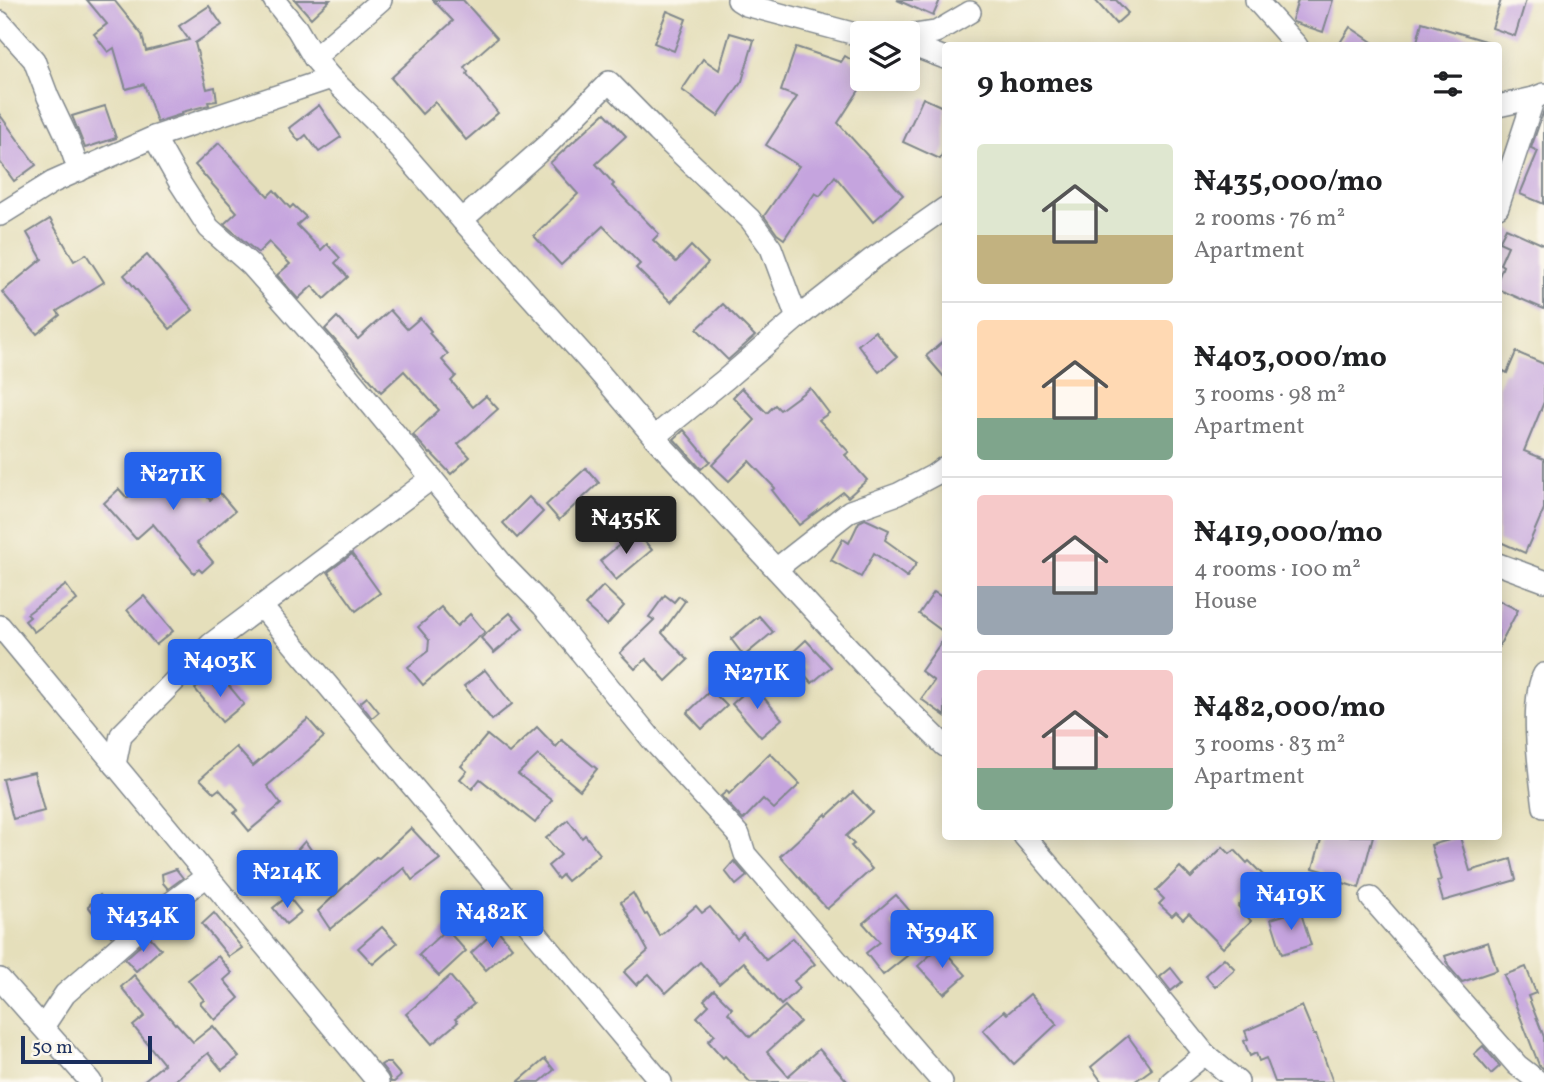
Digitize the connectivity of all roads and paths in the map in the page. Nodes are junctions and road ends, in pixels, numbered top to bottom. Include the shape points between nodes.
1 (274, 0) edge
2 (381, 0) edge
3 (738, 0) edge
4 (1255, 0) edge
5 (970, 12) dead end
6 (0, 22) edge
7 (850, 33) edge
8 (920, 34) edge
9 (1293, 42) edge
10 (920, 49) edge
11 (942, 57) edge
12 (314, 58) junction
13 (331, 78) junction
14 (1539, 96) edge
15 (1502, 105) edge
16 (154, 137) junction
17 (79, 171) junction
18 (1502, 196) edge
19 (942, 210) edge
20 (0, 215) edge
21 (462, 220) junction
22 (797, 318) junction
23 (654, 437) junction
24 (942, 469) edge
25 (432, 478) junction
26 (1502, 565) edge
27 (776, 569) junction
28 (1544, 581) edge
29 (262, 607) junction
30 (0, 626) edge
31 (1544, 674) edge
32 (942, 743) edge
33 (115, 765) junction
34 (1544, 807) edge
35 (1027, 840) edge
36 (207, 877) junction
37 (1371, 898) dead end
38 (0, 979) edge
39 (43, 1027) junction
40 (1205, 1054) junction
41 (90, 1082) edge
42 (378, 1082) edge
43 (661, 1082) edge
44 (942, 1082) edge
45 (1171, 1082) edge
46 (1238, 1082) edge
47 (1539, 1082) edge

1 - 12 street
2 - 12 street
3 - 7 street
4 - 9 street
5 - 8 street via 936,32
6 - 17 street via 34,60
10 - 11 street
12 - 13 street
13 - 16 street
13 - 21 street
14 - 15 street
14 - 18 street
16 - 17 street
16 - 25 street via 209,228 251,265
17 - 20 street
19 - 22 street
21 - 22 street via 609,82 750,219 771,248
21 - 23 street
22 - 23 street
23 - 27 street
24 - 27 street via 898,494 850,511
25 - 29 street
25 - 44 street via 653,741 739,835 745,854
26 - 28 street
27 - 32 street
29 - 33 street via 211,644 121,736
29 - 43 street
30 - 33 street
31 - 34 street via 1538,693 1537,730
33 - 36 street
35 - 40 street
36 - 39 street via 160,911 65,994
36 - 42 street
37 - 47 street via 1517,1065
38 - 39 street
39 - 41 street
40 - 45 street
40 - 46 street

